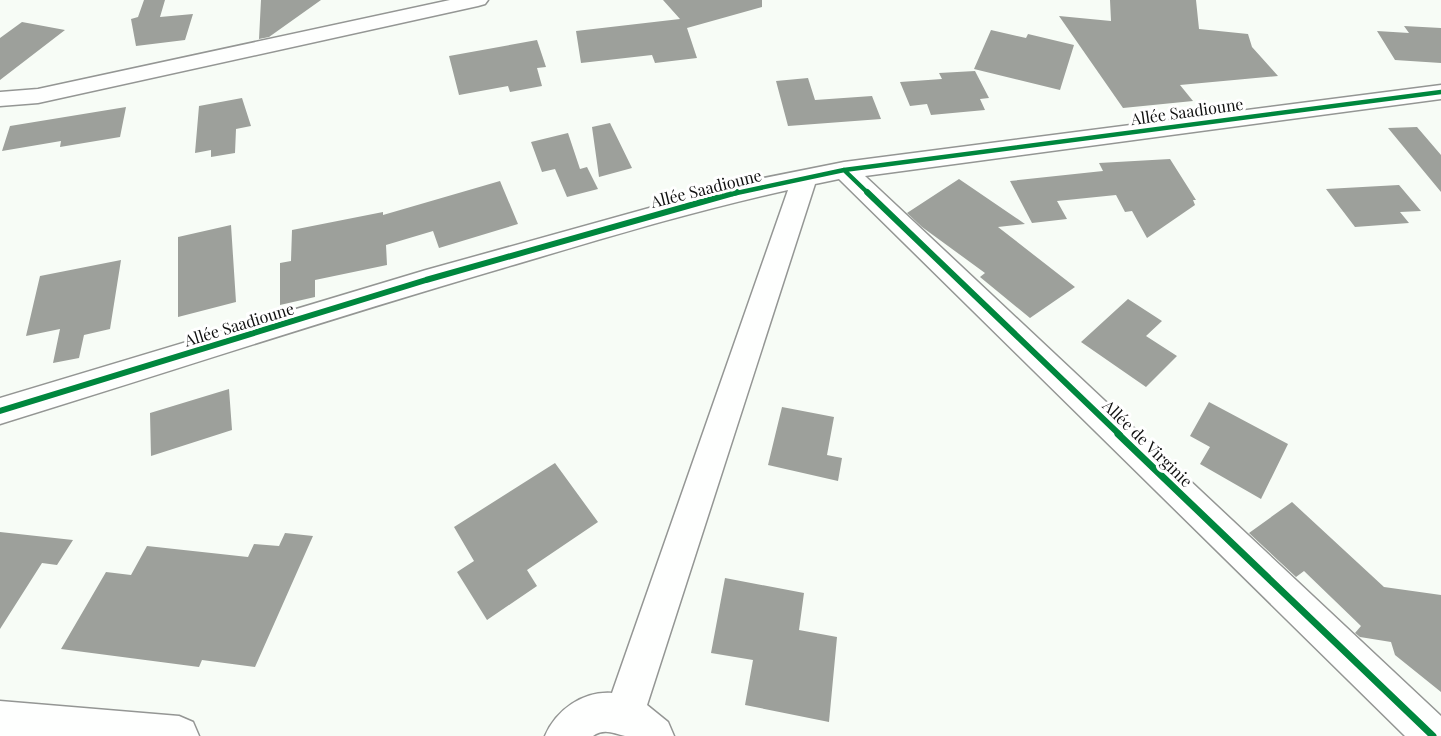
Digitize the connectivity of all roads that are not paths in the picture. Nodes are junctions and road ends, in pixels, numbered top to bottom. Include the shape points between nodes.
1 (478, 0) edge
2 (1441, 92) edge
3 (0, 99) edge
4 (844, 170) junction
5 (805, 178) junction
6 (0, 411) edge
7 (0, 721) edge
8 (640, 725) edge
9 (179, 736) edge
10 (565, 736) edge
11 (1433, 736) edge

1 - 3 street via 58,92
2 - 4 street, Allée Saadioune
4 - 5 street, Allée Saadioune
4 - 11 street, Allée de Virginie
5 - 6 street, Allée Saadioune via 630,221 460,270
5 - 8 street
7 - 9 street
8 - 10 street via 607,711 588,717

